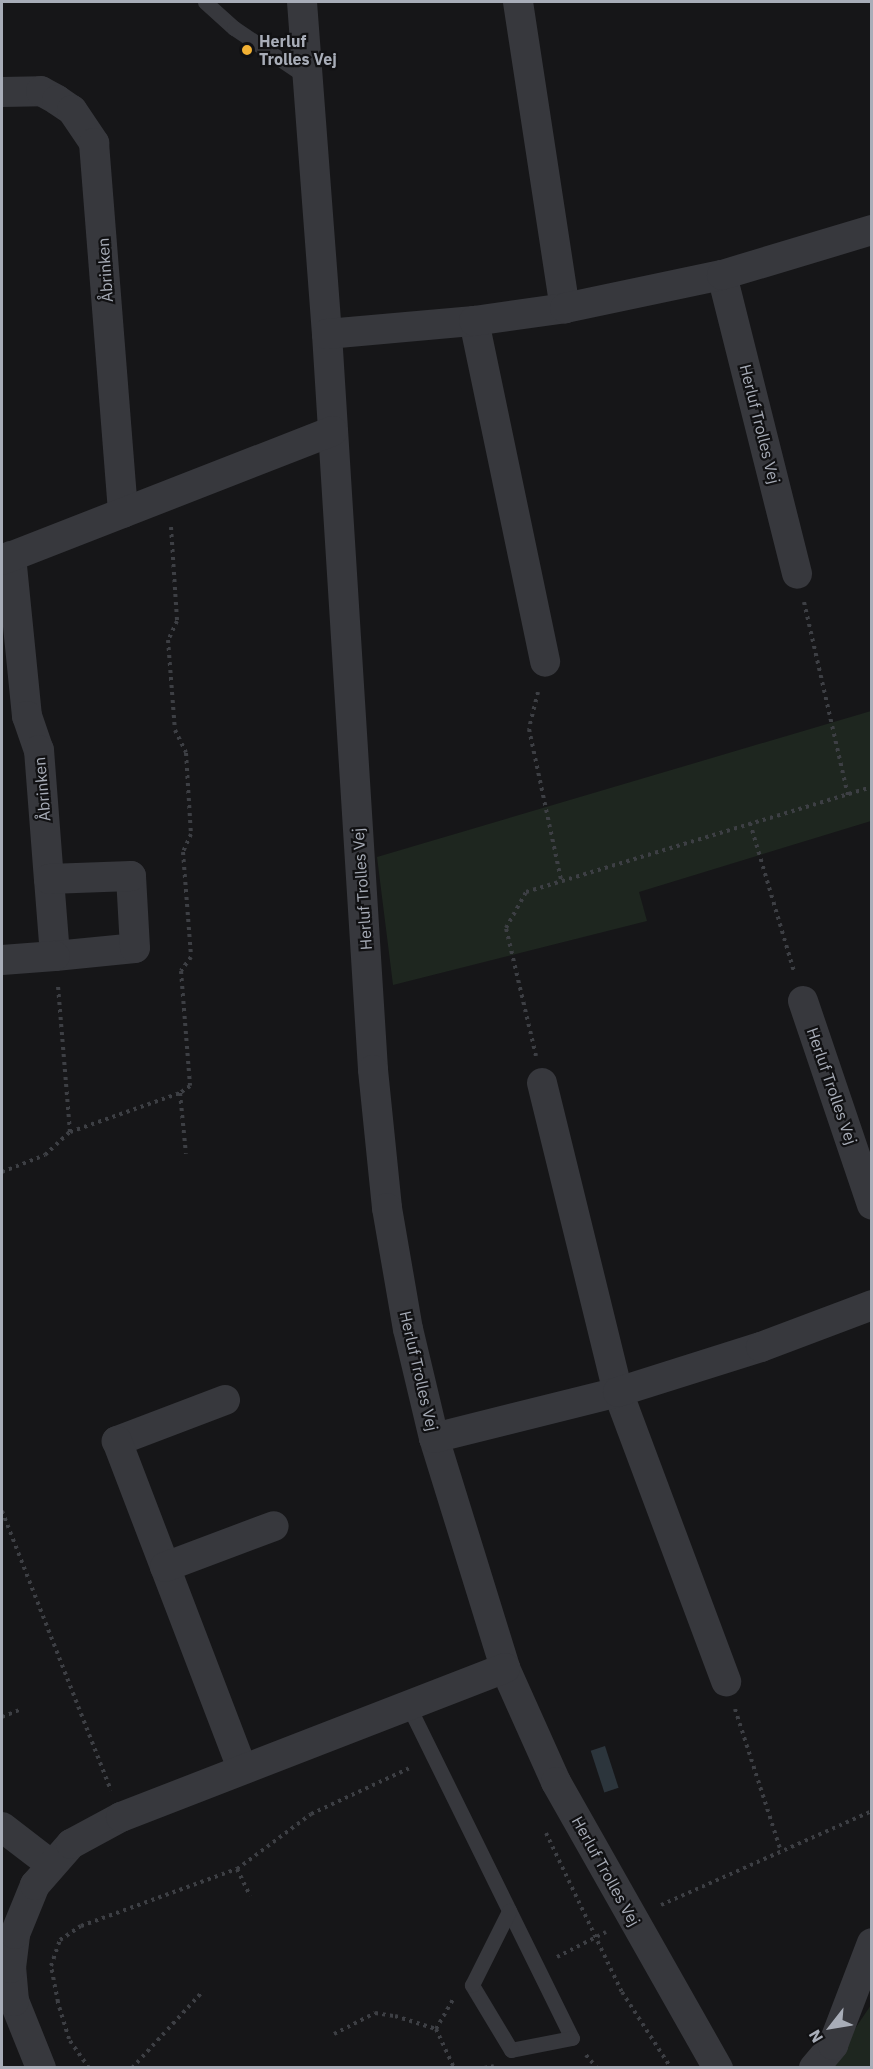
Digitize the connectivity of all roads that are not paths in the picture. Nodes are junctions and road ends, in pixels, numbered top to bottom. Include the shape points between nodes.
1 (205, 2) edge
2 (302, 2) edge
3 (518, 2) edge
4 (308, 78) junction
5 (2, 92) edge
6 (872, 230) edge
7 (722, 275) junction
8 (565, 308) junction
9 (474, 321) junction
10 (327, 334) junction
11 (333, 431) junction
12 (123, 513) junction
13 (6, 558) edge
14 (797, 574) road end
15 (545, 662) road end
16 (49, 879) junction
17 (55, 956) junction
18 (2, 960) edge
19 (803, 1001) road end
20 (542, 1083) road end
21 (872, 1205) edge
22 (872, 1305) edge
23 (618, 1392) junction
24 (225, 1400) dead end
25 (434, 1438) junction
26 (274, 1526) dead end
27 (165, 1567) junction
28 (505, 1668) junction
29 (726, 1681) road end
30 (408, 1705) junction
31 (242, 1768) junction
32 (2, 1827) edge
33 (51, 1864) junction
34 (508, 1911) junction
35 (872, 1943) edge
36 (13, 2036) edge
37 (41, 2067) edge
38 (718, 2067) edge
39 (814, 2067) edge

1 - 4 lane via 234,28
2 - 4 street, Herluf Trolles Vej
3 - 8 street
4 - 10 street, Herluf Trolles Vej
5 - 12 street, Åbrinken via 40,91 57,100 72,110 94,143
6 - 7 street
7 - 8 street
7 - 14 street, Herluf Trolles Vej
8 - 9 street
9 - 10 street
9 - 15 street
10 - 11 street, Herluf Trolles Vej
11 - 12 street, Åbrinken
11 - 25 street, Herluf Trolles Vej via 375,1093 395,1252
12 - 13 street, Åbrinken
13 - 16 street, Åbrinken via 27,717 39,750
16 - 17 street, Åbrinken
16 - 17 street via 131,876 135,948
17 - 18 street
19 - 21 street, Herluf Trolles Vej
20 - 23 street
22 - 23 street, Herluf Trolles Vej via 761,1347
23 - 25 street, Herluf Trolles Vej
23 - 29 street
24 - 27 street via 117,1441
25 - 28 street, Herluf Trolles Vej
26 - 27 street
27 - 31 street
28 - 30 street
28 - 38 street, Herluf Trolles Vej via 556,1782
30 - 31 street
30 - 34 lane
31 - 33 street via 121,1816 79,1839
32 - 33 street
33 - 36 street via 34,1885 15,1934 11,1968
34 - 34 lane via 537,1968 572,2038 511,2050 472,1984
35 - 39 street via 833,2045
36 - 37 street

